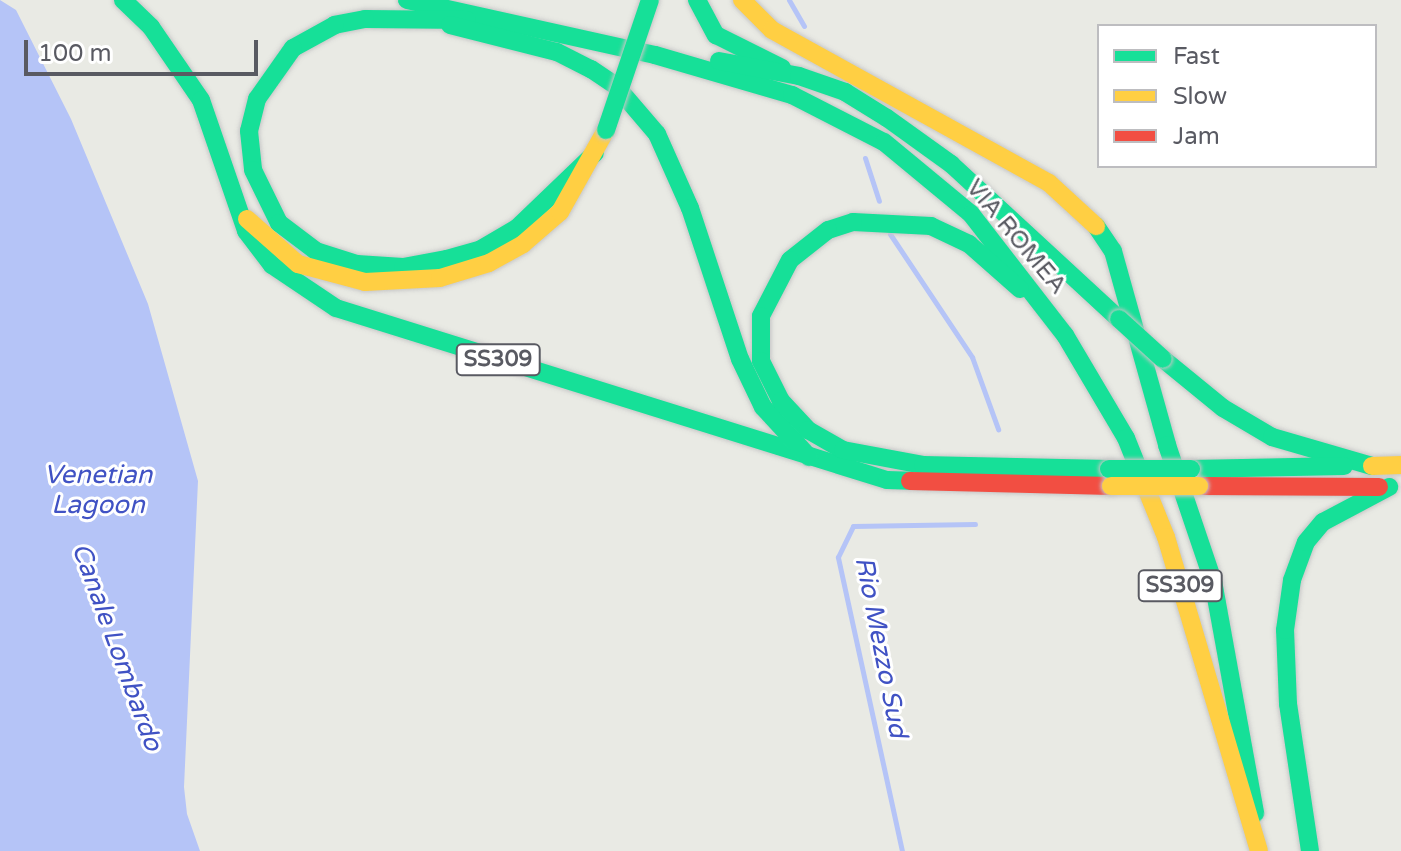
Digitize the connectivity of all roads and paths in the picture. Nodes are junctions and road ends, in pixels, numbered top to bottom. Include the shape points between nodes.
1 (123, 0) edge
2 (407, 0) edge
3 (650, 0) edge
4 (697, 0) edge
5 (742, 0) edge
6 (420, 18) junction
7 (522, 25) junction
8 (655, 55) junction
9 (799, 76) junction
10 (595, 153) junction
11 (231, 198) junction
12 (1065, 335) junction
13 (810, 458) junction
14 (1401, 465) edge
15 (1372, 466) junction
16 (1110, 477) junction
17 (1195, 477) junction
18 (1395, 487) edge
19 (1260, 851) edge
20 (1310, 851) edge

1 - 11 main road, SS309 via 151,27 201,100
2 - 7 main road, VIA ROMEA / SS309
3 - 10 main road, bridge
4 - 9 main road via 716,35
5 - 19 main road via 772,30 1049,183 1089,215 1113,251 1167,445 1213,581
6 - 7 main road
6 - 10 main road via 335,25 293,48 273,71 257,99 249,131 253,170 279,223 316,251 357,264 403,267 447,259 481,249 517,228
6 - 13 main road via 557,52 616,86 657,134 675,170 740,359 763,407
7 - 8 main road, VIA ROMEA / SS309
8 - 9 main road via 733,62
8 - 12 main road, VIA ROMEA / SS309 via 792,95 884,142 971,214
9 - 15 main road, bridge via 845,92 927,146 1223,408 1272,437
10 - 11 main road via 560,212 523,244 489,263 440,278 365,282 298,264 268,242
11 - 13 main road, SS309 via 246,231 272,265 336,308
12 - 16 main road, SS309 via 969,244 931,226 884,219 828,230 790,260 761,316 761,361 781,401 808,430 843,450 923,465
12 - 19 main road, VIA ROMEA / SS309 via 1126,438 1166,537
13 - 16 main road, SS309 via 887,480 936,485
14 - 15 main road
15 - 17 main road, SS309
16 - 17 main road, SS309, bridge
17 - 18 main road, SS309
18 - 20 main road, SS309 via 1343,507 1323,522 1306,542 1292,580 1285,630 1288,704

